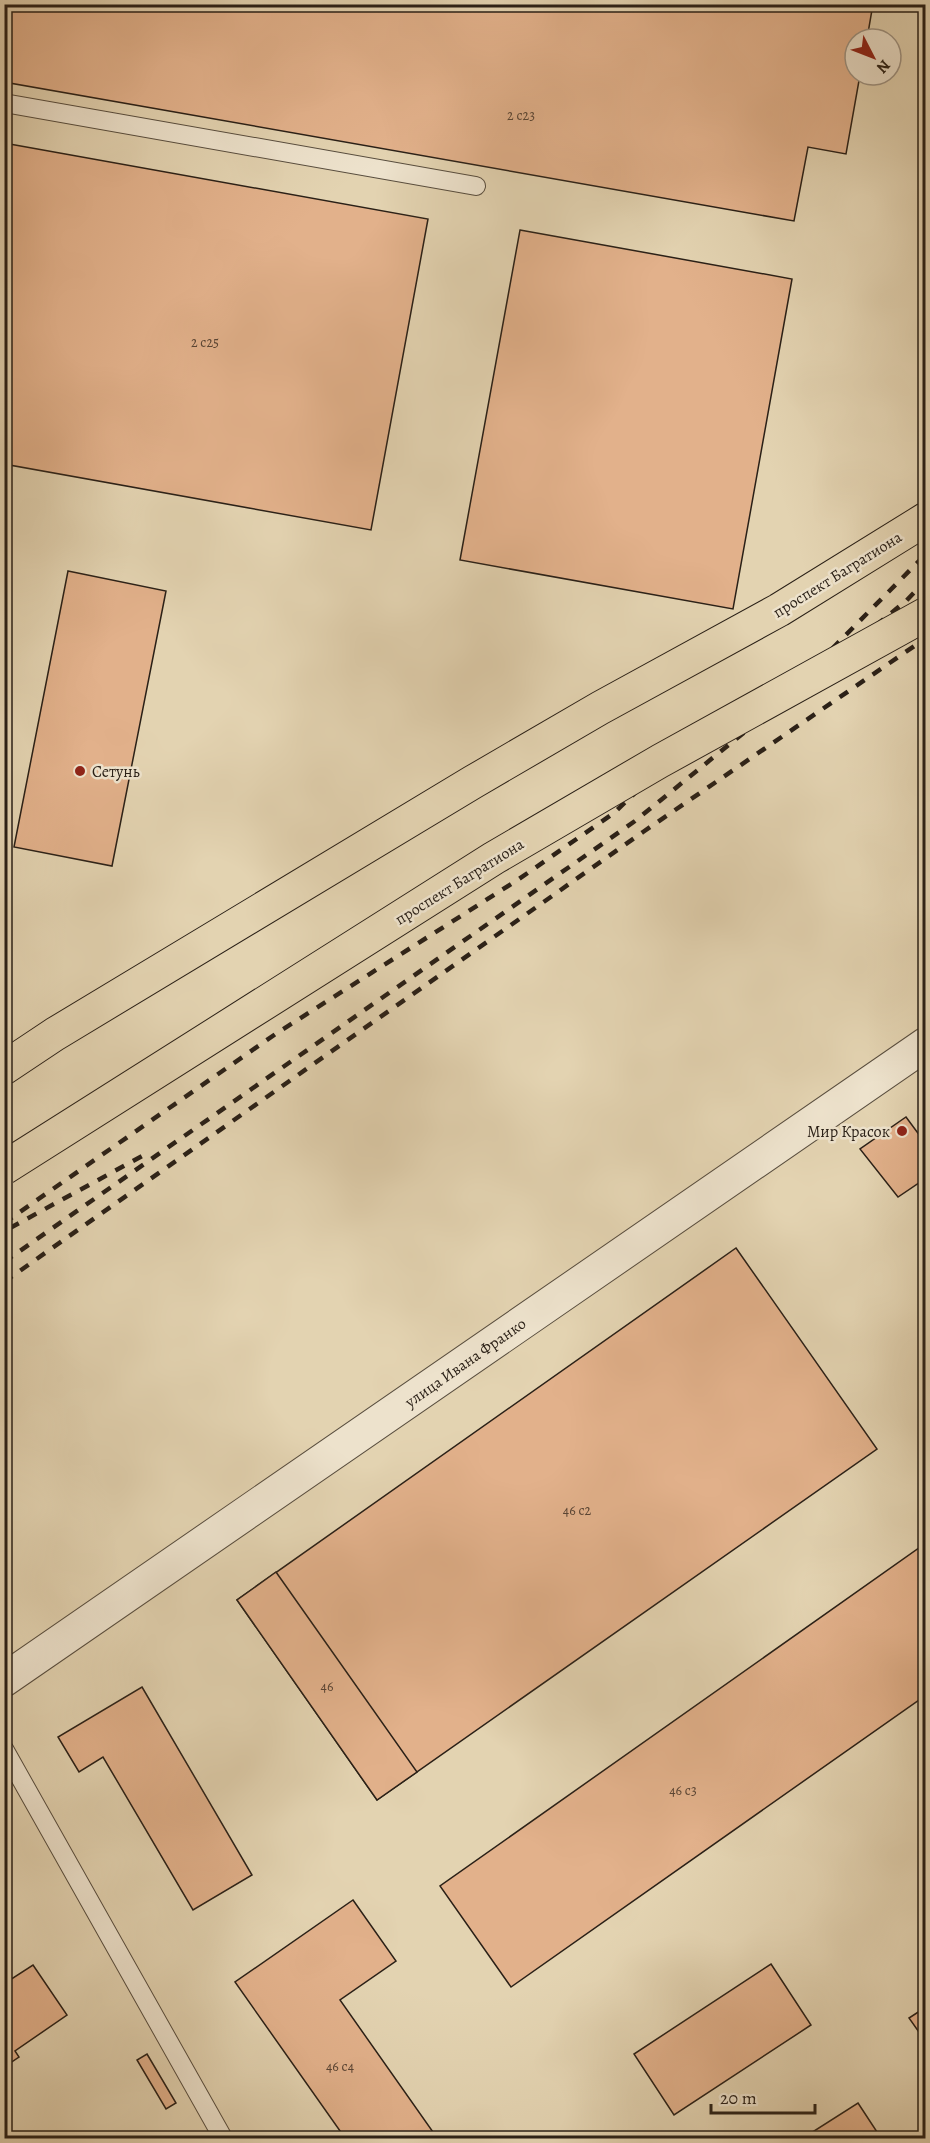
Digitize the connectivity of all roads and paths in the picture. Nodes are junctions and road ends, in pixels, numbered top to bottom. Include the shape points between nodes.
1 (4, 103) edge
2 (476, 186) dead end
3 (926, 519) edge
4 (926, 614) edge
5 (926, 1044) edge
6 (4, 1068) edge
7 (4, 1168) edge
8 (4, 1680) edge
9 (4, 1749) edge
10 (224, 2139) edge

1 - 2 lane
3 - 6 main road, проспект Багратиона via 779,610 473,782
4 - 7 main road, проспект Багратиона, bridge via 494,858
5 - 8 street, улица Ивана Франко
9 - 10 lane

